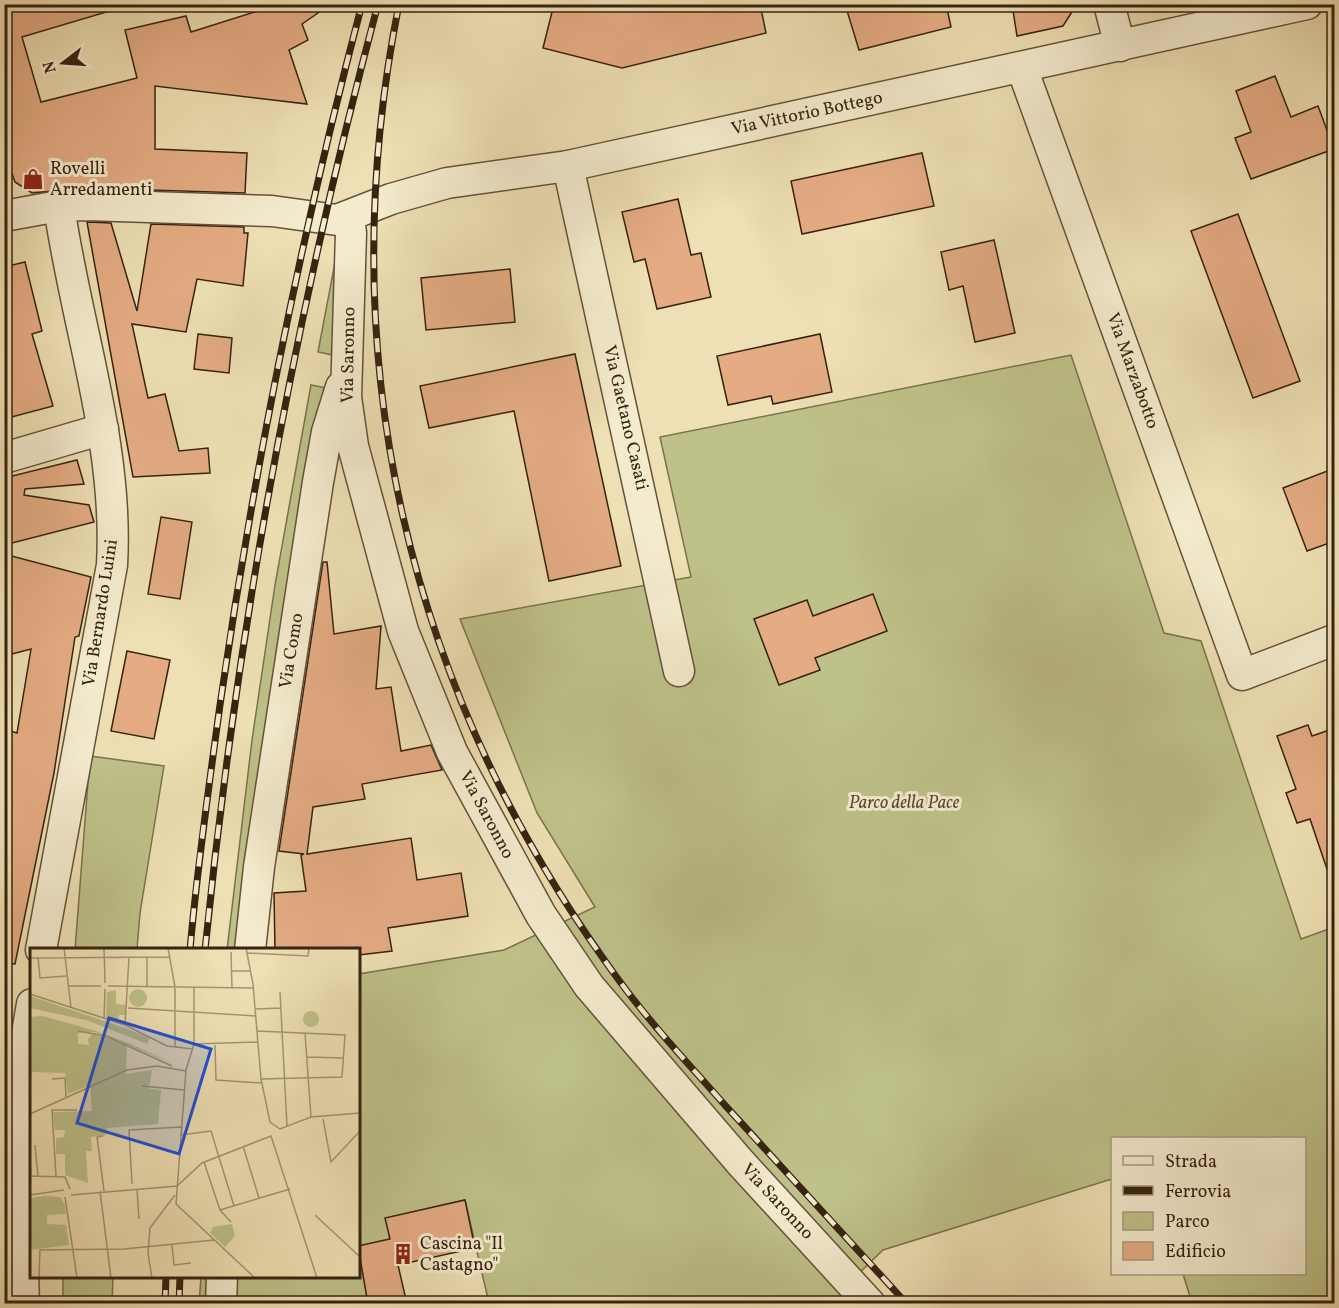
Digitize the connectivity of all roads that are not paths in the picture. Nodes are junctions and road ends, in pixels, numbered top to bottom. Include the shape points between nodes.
1 (1109, 4) edge
2 (1307, 4) edge
3 (1120, 46) junction
4 (1022, 68) junction
5 (567, 166) junction
6 (59, 206) junction
7 (4, 216) edge
8 (349, 218) junction
9 (346, 355) junction
10 (103, 429) junction
11 (4, 458) edge
12 (1335, 640) edge
13 (679, 671) dead end
14 (41, 948) edge
15 (250, 948) edge
16 (30, 1012) edge
17 (11, 1090) edge
18 (222, 1278) edge
19 (24, 1304) edge
20 (221, 1304) edge
21 (870, 1304) edge

1 - 3 street
2 - 3 street, Via Vittorio Bottego
3 - 4 street, Via Vittorio Bottego
4 - 5 street, Via Vittorio Bottego
4 - 12 street, Via Marzabotto via 1242,675
5 - 8 street, Via Vittorio Bottego via 447,183
5 - 13 street, Via Gaetano Casati
6 - 7 street, Via Vittorio Bottego
6 - 8 street, Via Vittorio Bottego via 272,211 337,220
6 - 10 street, Via Bernardo Luini
8 - 9 street, Via Saronno
9 - 15 street, Via Como via 318,482
9 - 21 street, Via Saronno via 346,397 353,446 403,631 452,752 506,852 567,955 611,1014
10 - 11 street
10 - 14 street, Via Bernardo Luini via 115,526 112,565
16 - 17 street
17 - 19 street
18 - 20 street

